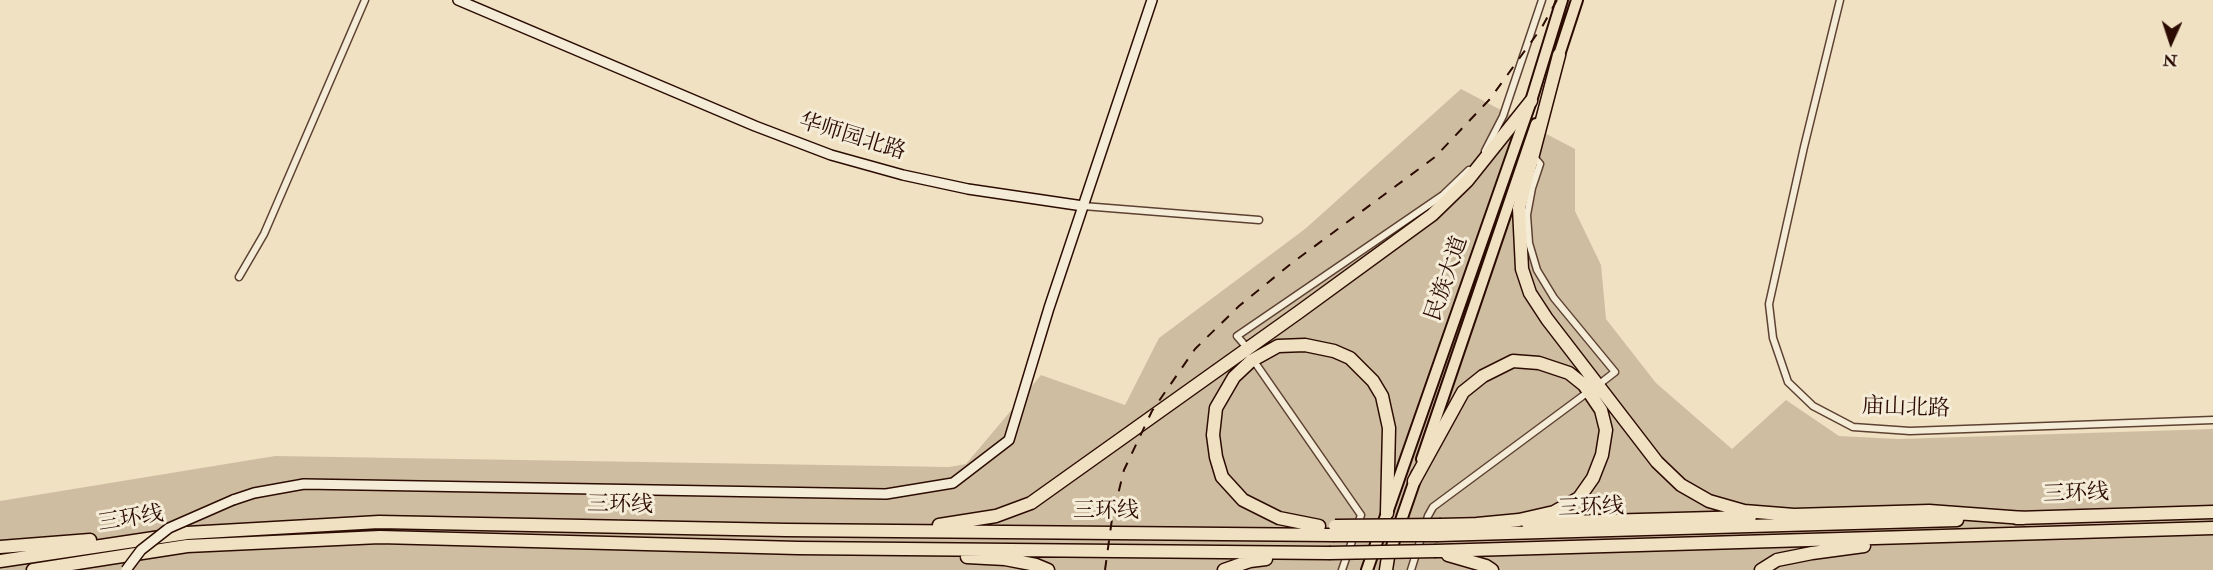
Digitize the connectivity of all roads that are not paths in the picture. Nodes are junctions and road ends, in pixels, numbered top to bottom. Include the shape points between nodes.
1 (365, 0) edge
2 (458, 0) edge
3 (1152, 0) edge
4 (1542, 0) edge
5 (1562, 0) edge
6 (1576, 0) edge
7 (1840, 0) edge
8 (1559, 55) junction
9 (1531, 101) junction
10 (1533, 156) junction
11 (1083, 206) junction
12 (1259, 220) dead end
13 (239, 277) dead end
14 (1243, 344) dead end
15 (1256, 364) dead end
16 (1602, 382) dead end
17 (1584, 395) dead end
18 (2213, 420) edge
19 (1414, 482) junction
20 (2213, 512) edge
21 (1387, 513) junction
22 (1794, 515) junction
23 (2024, 518) junction
24 (1477, 524) junction
25 (932, 525) junction
26 (1319, 526) junction
27 (624, 528) junction
28 (2213, 528) edge
29 (1334, 530) junction
30 (1440, 530) junction
31 (187, 532) junction
32 (1936, 537) junction
33 (187, 546) junction
34 (0, 547) edge
35 (798, 548) junction
36 (1436, 551) junction
37 (1329, 553) junction
38 (1389, 557) joint
39 (0, 561) edge
40 (33, 570) edge
41 (86, 570) edge
42 (126, 570) edge
43 (1048, 570) edge
44 (1224, 570) edge
45 (1342, 570) edge
46 (1366, 570) edge
47 (1385, 570) edge
48 (1411, 570) edge
49 (1492, 570) edge
50 (1761, 570) edge

1 - 13 street via 264,234
2 - 11 main road, 华师园北路 via 831,155 968,189
3 - 11 main road
4 - 14 street via 1503,116 1479,158 1443,195 1237,336
5 - 9 main road, 民族大道
6 - 8 main road, 民族大道
7 - 18 street, 庙山北路 via 1769,304 1773,338 1788,382 1813,406 1853,427 1910,431
8 - 10 highway
8 - 19 main road, 民族大道
9 - 21 main road, 民族大道
9 - 25 highway via 1467,181 1432,215 1069,477 1031,503 996,516
10 - 16 street via 1540,164 1527,215 1529,243 1537,270 1554,298 1615,372
10 - 22 highway via 1519,208 1521,260 1530,293 1547,319 1657,462 1681,485 1709,501 1744,511
11 - 12 street, 华师园北路
11 - 42 main road, bridge via 1009,440 953,483 886,494 304,484 254,493 169,528 141,550
15 - 45 street via 1361,515
17 - 48 street via 1433,507
19 - 24 highway via 1463,392 1483,376 1513,361 1539,363 1569,373 1590,393 1606,430 1593,478 1579,498 1554,512
19 - 38 main road, 民族大道
20 - 23 highway, 三环线
21 - 26 highway via 1389,428 1378,389 1350,358 1334,351 1305,345 1278,346 1251,361 1234,377 1216,408 1216,458 1222,477 1243,500 1279,518
21 - 46 main road, 民族大道
22 - 23 highway via 1929,511
22 - 24 highway
23 - 30 highway, 三环线
24 - 30 highway
25 - 26 highway
25 - 27 highway via 660,522
26 - 29 highway
27 - 29 highway, 三环线
27 - 31 highway, 三环线 via 379,522
28 - 32 highway, 三环线
29 - 30 highway, 三环线, bridge
31 - 34 highway
31 - 39 highway, 三环线
32 - 36 highway, 三环线
32 - 50 highway via 1812,553 1777,560
33 - 35 highway, 三环线 via 380,537
33 - 40 highway, 三环线
33 - 41 highway
35 - 37 highway, 三环线
35 - 43 highway via 1005,559
36 - 37 highway, 三环线, bridge
36 - 49 highway
37 - 44 highway via 1250,561
38 - 47 highway

